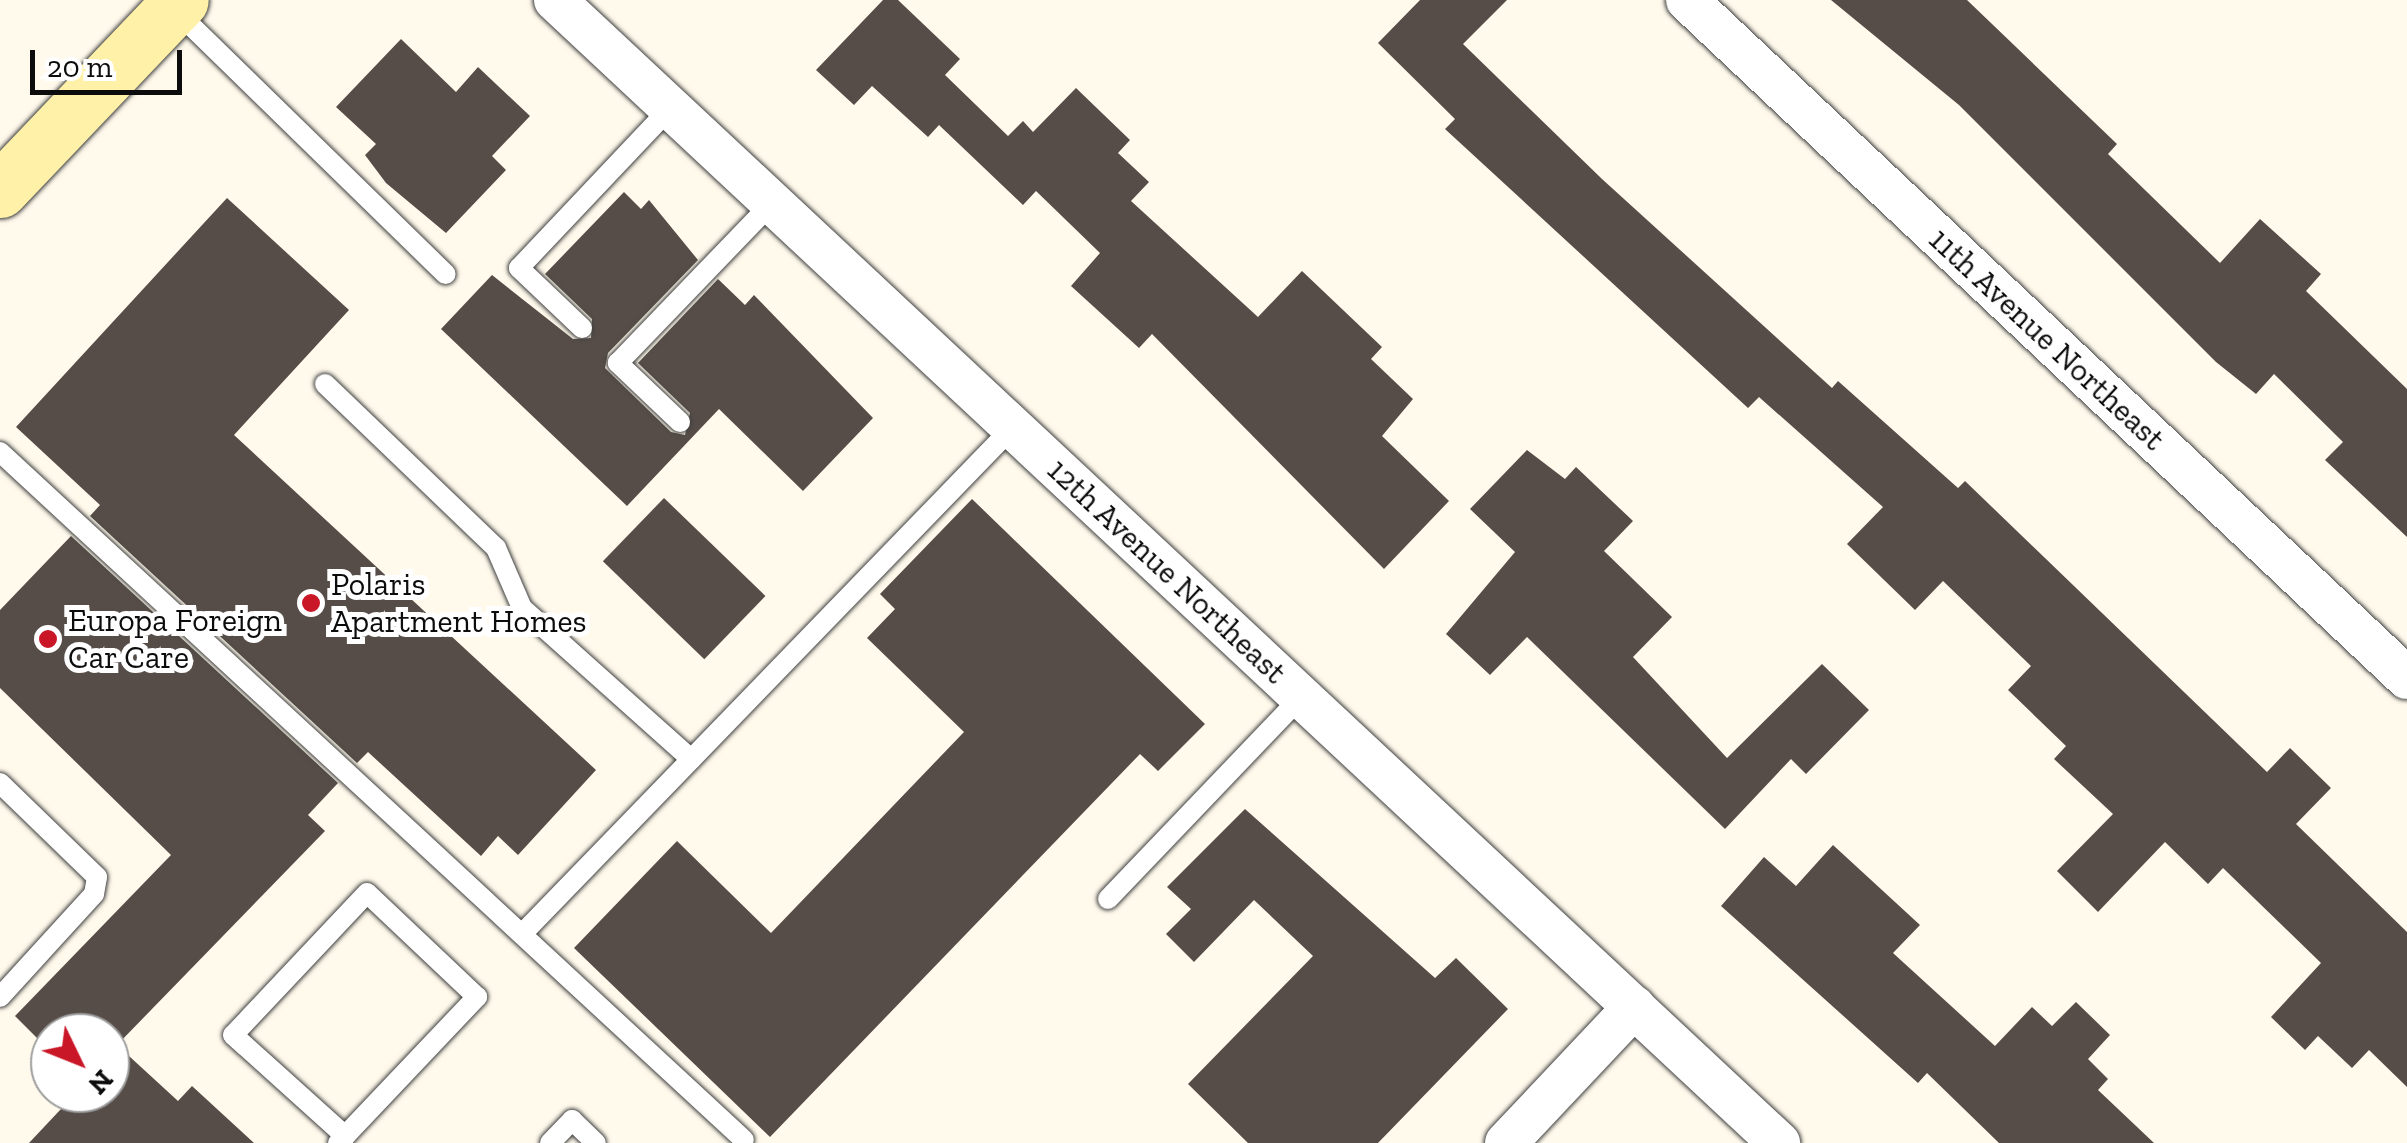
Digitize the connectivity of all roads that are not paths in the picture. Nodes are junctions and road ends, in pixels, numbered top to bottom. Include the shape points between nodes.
1 (555, 0) edge
2 (1687, 0) edge
3 (173, 3) edge
4 (671, 108) junction
5 (6, 173) edge
6 (772, 203) junction
7 (446, 274) dead end
8 (582, 328) dead end
9 (325, 384) dead end
10 (680, 422) dead end
11 (1013, 427) junction
12 (0, 452) edge
13 (2407, 678) edge
14 (1302, 697) junction
15 (691, 759) junction
16 (0, 783) edge
17 (1108, 899) dead end
18 (522, 934) junction
19 (0, 998) edge
20 (1634, 1007) junction
21 (342, 1140) edge
22 (744, 1140) dead end
23 (550, 1143) edge
24 (596, 1143) edge
25 (1506, 1143) edge
26 (1779, 1143) edge

1 - 4 street, 12th Avenue Northeast
2 - 13 street, 11th Avenue Northeast
3 - 5 main road
3 - 7 lane
4 - 6 street, 12th Avenue Northeast
4 - 8 lane via 520,268
6 - 10 lane via 618,363
6 - 11 street, 12th Avenue Northeast
9 - 15 lane via 496,548 522,608
11 - 14 street, 12th Avenue Northeast
11 - 15 lane
12 - 18 lane
14 - 17 lane
14 - 20 street, 12th Avenue Northeast
15 - 18 lane
16 - 19 lane via 97,877 94,894
18 - 22 lane
20 - 25 street
20 - 26 street, 12th Avenue Northeast
21 - 21 lane via 477,998 368,893 233,1035
23 - 24 lane via 572,1120

